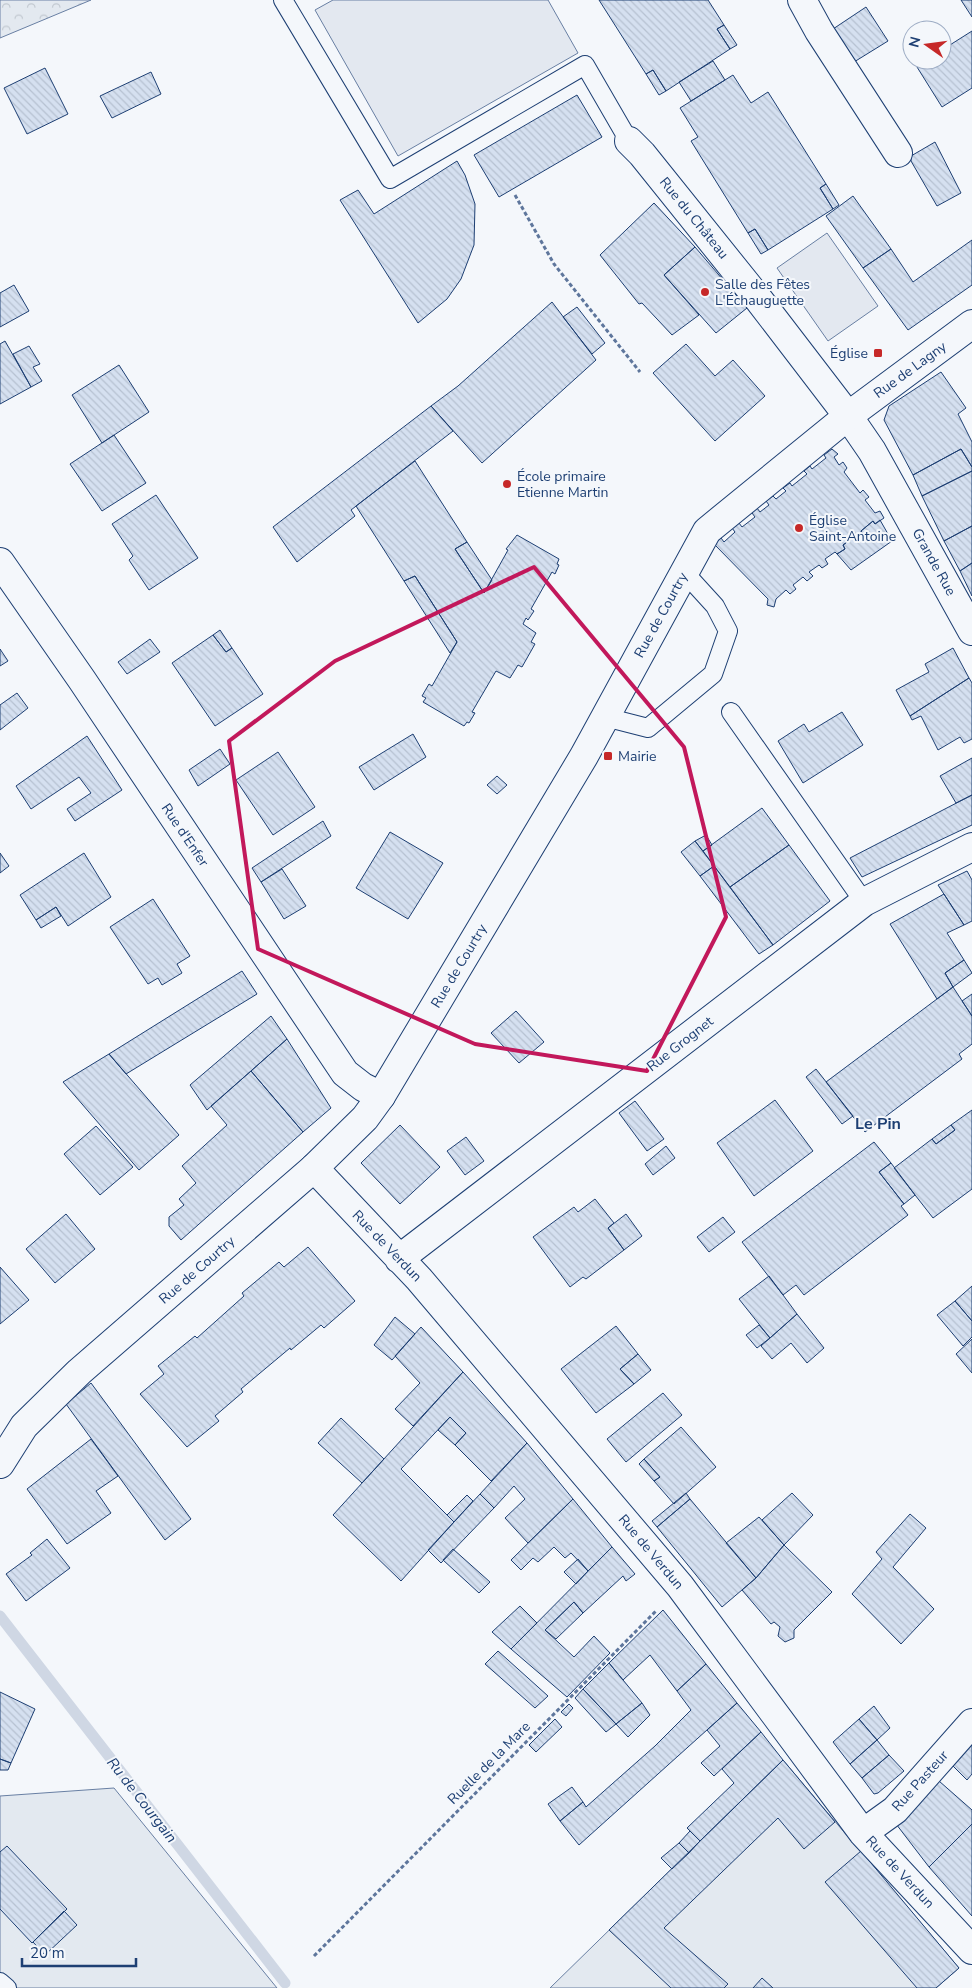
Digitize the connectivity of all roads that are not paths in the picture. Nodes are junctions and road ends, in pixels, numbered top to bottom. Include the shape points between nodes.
1 (283, 0) edge
2 (812, 4) edge
3 (629, 141) joint
4 (898, 152) dead end
5 (972, 324) edge
6 (848, 416) junction
7 (0, 562) edge
8 (684, 572) junction
9 (972, 631) edge
10 (731, 712) dead end
11 (605, 717) junction
12 (972, 847) edge
13 (864, 902) junction
14 (381, 1096) junction
15 (314, 1168) junction
16 (399, 1259) junction
17 (0, 1464) edge
18 (972, 1723) edge
19 (864, 1833) junction
20 (972, 1950) edge
21 (0, 1982) edge
22 (7, 1988) edge

1 - 3 lane via 390,178 585,65
2 - 4 street via 819,31
3 - 6 street, Rue du Château via 738,273
5 - 6 street, Rue de Lagny
6 - 8 street, Rue de Courtry via 708,531
6 - 9 street, Grande Rue via 872,451
7 - 14 street, Rue d'Enfer via 344,1073
8 - 11 street, Rue de Courtry
8 - 11 lane via 715,606 728,631 713,674 648,728
10 - 13 lane
11 - 14 street, Rue de Courtry
12 - 13 street, Rue Grognet
13 - 16 street, Rue Grognet
14 - 15 street, Rue de Courtry via 365,1118
15 - 16 street, Rue de Verdun
15 - 17 street, Rue de Courtry via 79,1372 24,1426
16 - 19 street, Rue de Verdun via 680,1586
18 - 19 street, Rue Pasteur via 895,1810
19 - 20 street, Rue de Verdun
21 - 22 lane

